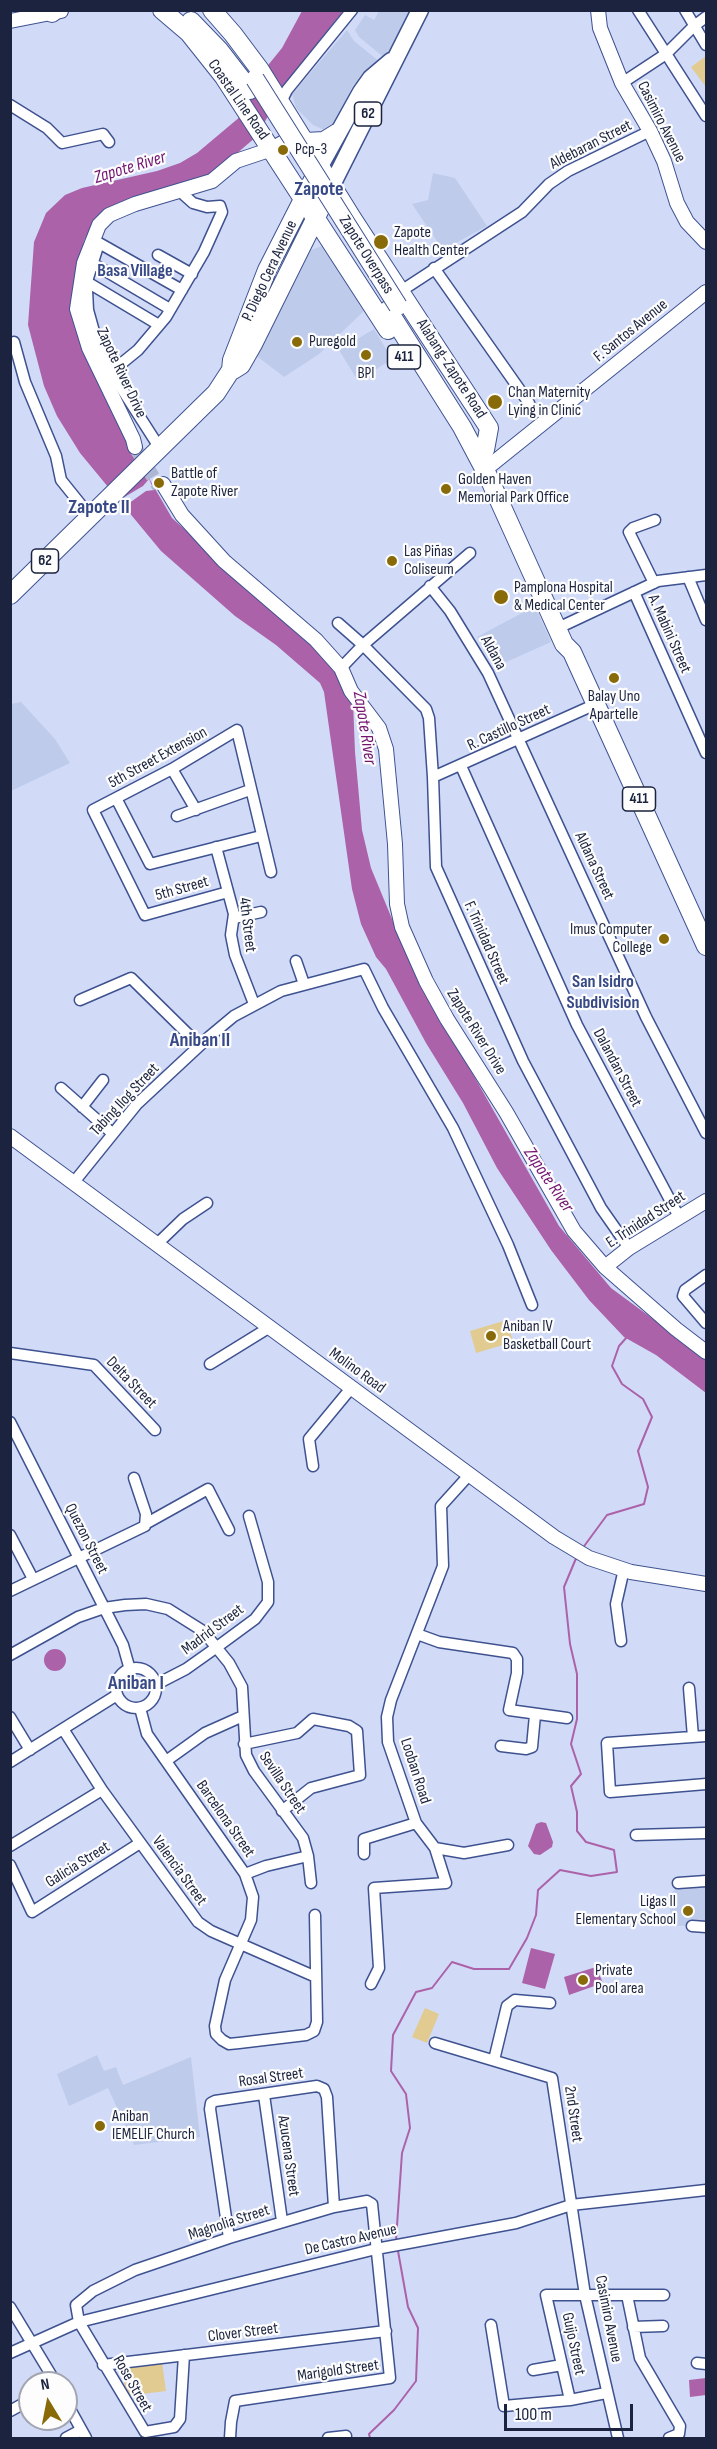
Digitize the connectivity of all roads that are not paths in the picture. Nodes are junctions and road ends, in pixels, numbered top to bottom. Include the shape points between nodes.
1 (162, 10) edge
2 (178, 10) edge
3 (194, 10) edge
4 (212, 10) edge
5 (352, 10) edge
6 (420, 10) edge
7 (598, 10) edge
8 (638, 10) edge
9 (685, 10) edge
10 (56, 11) edge
11 (706, 17) edge
12 (10, 21) edge
13 (694, 26) junction
14 (706, 45) edge
15 (666, 54) junction
16 (397, 57) junction
17 (622, 83) junction
18 (280, 101) junction
19 (10, 105) edge
20 (706, 116) edge
21 (650, 131) junction
22 (337, 133) joint
23 (109, 141) dead end
24 (309, 148) junction
25 (272, 150) junction
26 (332, 185) junction
27 (182, 190) junction
28 (304, 199) junction
29 (352, 218) junction
30 (325, 231) junction
31 (706, 242) edge
32 (299, 248) junction
33 (158, 255) dead end
34 (92, 263) junction
35 (434, 268) junction
36 (192, 274) junction
37 (87, 282) junction
38 (182, 290) junction
39 (401, 291) junction
40 (706, 292) edge
41 (170, 309) junction
42 (159, 325) junction
43 (14, 342) dead end
44 (231, 370) junction
45 (111, 372) junction
46 (529, 403) dead end
47 (466, 424) junction
48 (136, 444) tunnel mouth
49 (161, 450) junction
50 (486, 459) junction
51 (162, 487) tunnel mouth
52 (90, 516) junction
53 (655, 520) dead end
54 (470, 553) dead end
55 (706, 575) edge
56 (687, 577) junction
57 (654, 583) junction
58 (430, 586) junction
59 (12, 591) edge
60 (634, 592) junction
61 (706, 620) edge
62 (338, 623) dead end
63 (561, 626) junction
64 (363, 645) junction
65 (341, 668) junction
66 (596, 704) junction
67 (519, 740) junction
68 (706, 753) edge
69 (461, 766) junction
70 (172, 769) junction
71 (433, 777) junction
72 (250, 790) junction
73 (116, 798) junction
74 (196, 810) junction
75 (177, 816) dead end
76 (261, 836) junction
77 (216, 848) junction
78 (271, 872) dead end
79 (228, 892) junction
80 (261, 912) dead end
81 (145, 915) joint
82 (234, 918) junction
83 (706, 946) edge
84 (296, 961) dead end
85 (304, 984) junction
86 (80, 1000) dead end
87 (254, 1004) junction
88 (199, 1046) junction
89 (103, 1080) dead end
90 (61, 1088) dead end
91 (82, 1107) junction
92 (112, 1133) junction
93 (706, 1133) edge
94 (10, 1136) edge
95 (74, 1182) junction
96 (706, 1201) edge
97 (207, 1203) dead end
98 (679, 1217) junction
99 (157, 1244) junction
100 (629, 1248) junction
101 (605, 1267) junction
102 (706, 1275) edge
103 (532, 1305) dead end
104 (706, 1323) edge
105 (270, 1327) junction
106 (706, 1352) edge
107 (10, 1353) edge
108 (210, 1364) dead end
109 (351, 1388) junction
110 (10, 1422) edge
111 (155, 1430) dead end
112 (313, 1467) dead end
113 (470, 1474) junction
114 (134, 1478) dead end
115 (249, 1516) dead end
116 (147, 1523) junction
117 (229, 1530) dead end
118 (10, 1535) edge
119 (79, 1558) junction
120 (624, 1569) junction
121 (33, 1579) junction
122 (706, 1584) edge
123 (10, 1591) edge
124 (104, 1608) junction
125 (417, 1634) junction
126 (621, 1641) dead end
127 (217, 1647) junction
128 (10, 1655) edge
129 (130, 1670) junction
130 (155, 1685) junction
131 (689, 1688) dead end
132 (117, 1695) junction
133 (140, 1708) junction
134 (535, 1715) junction
135 (243, 1716) junction
136 (10, 1717) edge
137 (567, 1718) dead end
138 (63, 1729) junction
139 (706, 1736) edge
140 (693, 1737) junction
141 (244, 1744) junction
142 (501, 1746) dead end
143 (30, 1750) junction
144 (166, 1761) junction
145 (10, 1762) edge
146 (706, 1784) edge
147 (102, 1790) junction
148 (282, 1811) junction
149 (416, 1823) junction
150 (706, 1833) edge
151 (636, 1835) dead end
152 (140, 1843) junction
153 (508, 1845) dead end
154 (10, 1846) edge
155 (435, 1848) junction
156 (364, 1854) dead end
157 (308, 1856) junction
158 (10, 1865) edge
159 (245, 1874) junction
160 (706, 1881) edge
161 (311, 1883) dead end
162 (678, 1883) dead end
163 (315, 1915) dead end
164 (692, 1926) dead end
165 (706, 1927) edge
166 (241, 1945) junction
167 (316, 1977) junction
168 (371, 1984) dead end
169 (550, 2004) dead end
170 (435, 2043) dead end
171 (494, 2060) junction
172 (264, 2095) junction
173 (706, 2190) edge
174 (571, 2205) junction
175 (334, 2207) junction
176 (282, 2221) junction
177 (229, 2238) junction
178 (376, 2249) junction
179 (585, 2295) junction
180 (627, 2295) junction
181 (664, 2295) dead end
182 (10, 2307) edge
183 (79, 2322) junction
184 (491, 2325) dead end
185 (663, 2326) dead end
186 (633, 2327) junction
187 (386, 2331) junction
188 (32, 2342) junction
189 (10, 2353) edge
190 (184, 2355) junction
191 (104, 2365) junction
192 (562, 2365) junction
193 (533, 2370) dead end
194 (49, 2371) edge
195 (606, 2393) junction
196 (570, 2400) junction
197 (83, 2434) edge
198 (346, 2436) dead end
199 (66, 2439) edge
200 (230, 2439) edge
201 (328, 2439) edge
202 (618, 2439) edge
203 (669, 2439) edge

1 - 25 highway, Coastal Line Road / 411 via 189,33
2 - 47 highway, Zapote Overpass / 411 via 206,34 250,90
3 - 47 highway, Zapote Overpass / 411, bridge via 255,79
4 - 18 highway, Coastal Line Road / 411
5 - 18 street
6 - 16 main road, P. Diego Cera Avenue / 62
7 - 17 main road, Casimiro Avenue via 600,28
8 - 15 street
9 - 13 street
10 - 12 main road
11 - 13 street
13 - 14 street
13 - 15 street
15 - 17 street
15 - 20 street
16 - 22 main road, P. Diego Cera Avenue / 62 via 366,84
16 - 26 main road, P. Diego Cera Avenue / 62
17 - 21 main road, Casimiro Avenue
18 - 24 highway, Coastal Line Road / 411
19 - 23 street via 47,128 62,143 102,134
21 - 31 main road, Casimiro Avenue via 669,172 677,203 687,222
21 - 35 street, Aldebaran Street via 568,171 522,212
22 - 24 highway
24 - 25 main road, Zapote River Drive
24 - 25 highway via 308,158 295,165
24 - 26 highway, Alabang-Zapote Road / 411
24 - 28 highway, P. Diego Cera Avenue / 62
25 - 27 main road, Zapote River Drive via 236,161 212,181
25 - 28 highway, Coastal Line Road / 411
26 - 29 highway, Alabang-Zapote Road / 411
26 - 30 highway, P. Diego Cera Avenue / 62
27 - 36 street via 201,206 222,208
27 - 48 main road, Zapote River Drive via 135,204 103,220 91,240 77,297 79,319 93,358
28 - 30 highway, Alabang-Zapote Road / 411
28 - 44 highway, P. Diego Cera Avenue / 62 via 267,270
29 - 30 highway via 345,211 334,210
29 - 39 highway, Alabang-Zapote Road / 411
30 - 32 highway, P. Diego Cera Avenue / 62
30 - 32 highway via 327,240 315,238
30 - 50 highway, Alabang-Zapote Road / 411 via 462,449
32 - 44 highway, P. Diego Cera Avenue / 62 via 253,344 241,365
33 - 36 street
34 - 37 street
34 - 38 street via 99,243
34 - 41 street
35 - 39 street, Aldebaran Street
35 - 46 street
36 - 38 street
37 - 42 street
37 - 45 street via 90,318
38 - 41 street
39 - 50 highway, Alabang-Zapote Road / 411 via 489,428
40 - 50 main road, F. Santos Avenue
41 - 42 street
42 - 45 street via 138,350
43 - 52 street via 25,382 56,456 61,480
44 - 49 highway, P. Diego Cera Avenue / 62 via 216,393
45 - 49 street
47 - 50 highway, Alabang-Zapote Road / 411
49 - 52 highway, P. Diego Cera Avenue / 62
50 - 63 highway, Alabang-Zapote Road / 411
51 - 65 main road, Zapote River Drive via 224,561 290,616
52 - 59 highway, 62
53 - 57 street via 629,532
54 - 58 street
55 - 56 street
56 - 57 street
56 - 61 street
57 - 60 street
58 - 64 street
58 - 67 street, Aldana via 472,644
60 - 63 street
60 - 68 street, A. Mabini Street
62 - 64 street, F. Trinidad Street
63 - 66 highway, Alabang-Zapote Road / 411 via 564,644 573,652
64 - 65 street
64 - 71 street, F. Trinidad Street via 426,709
65 - 101 main road, Zapote River Drive via 351,691 380,728 386,749 402,927 447,1019 506,1112 564,1217
66 - 67 street, R. Castillo Street
66 - 83 highway, Alabang-Zapote Road / 411
67 - 69 street, R. Castillo Street
67 - 93 street, Aldana Street via 646,1017
69 - 71 street, R. Castillo Street
69 - 98 street, Dalandan Street via 577,1025
70 - 72 street, 5th Street Extension via 237,729
70 - 73 street, 5th Street Extension
70 - 74 street
71 - 100 street, F. Trinidad Street via 440,876 523,1061 601,1208
72 - 74 street
72 - 76 street
73 - 77 street via 150,864
73 - 81 street, 5th Street Extension via 93,810
74 - 75 street
76 - 77 street
76 - 78 street
77 - 79 street, 4th Street
79 - 81 street, 5th Street
79 - 82 street, 4th Street
80 - 82 street
82 - 87 street, 4th Street via 231,935 235,955
84 - 85 street
85 - 87 street, Tabing Ilog Street
85 - 103 street, Tabing Ilog Street via 364,969 453,1128
86 - 88 street via 131,978
87 - 88 street, Tabing Ilog Street
88 - 92 street, Tabing Ilog Street
89 - 91 street
90 - 91 street
91 - 92 street
92 - 95 street, Tabing Ilog Street
94 - 95 main road, Molino Road
95 - 99 main road, Molino Road
96 - 98 main road, E. Trinidad Street
97 - 99 street
98 - 100 main road, E. Trinidad Street
99 - 105 main road, Molino Road
100 - 101 main road, E. Trinidad Street
101 - 106 main road, Zapote River Drive
102 - 104 street via 685,1290 683,1296
105 - 108 street
105 - 109 main road, Molino Road
107 - 111 street, Delta Street via 94,1365
109 - 112 street via 309,1439
109 - 113 main road, Molino Road
110 - 119 street, Quezon Street
113 - 120 main road, Molino Road via 575,1550
113 - 125 street, Looban Road via 441,1506 444,1566
114 - 116 street
115 - 127 street, Madrid Street via 268,1582 268,1602 255,1618
116 - 117 street via 208,1489
116 - 119 street
118 - 121 street
119 - 121 street
119 - 124 street, Quezon Street
120 - 122 main road, Molino Road
120 - 126 street via 616,1605
121 - 123 street
124 - 127 street, Sevilla Street via 146,1604 168,1609 203,1631
124 - 128 street, Sevilla Street via 78,1617
124 - 129 street, Quezon Street via 123,1645
125 - 134 street via 439,1642 513,1653 517,1673 508,1708
125 - 149 street, Looban Road via 387,1718 388,1742
127 - 130 street, Madrid Street
127 - 135 street, Sevilla Street via 242,1687
129 - 130 street via 143,1670
129 - 132 street via 117,1682
130 - 133 street via 151,1701
131 - 140 street
132 - 133 street via 124,1704
132 - 138 street
133 - 144 street, Barcelona Street via 147,1734
134 - 137 street
134 - 142 street via 532,1747
135 - 141 street, Sevilla Street
135 - 144 street via 205,1733
136 - 143 street
138 - 143 street
138 - 147 street, Valencia Street
139 - 140 street
140 - 146 street via 607,1743 610,1792
141 - 148 street, Sevilla Street via 254,1771
141 - 148 street via 297,1733 313,1719 357,1731 360,1775 310,1788
143 - 145 street
144 - 159 street, Barcelona Street
147 - 152 street, Valencia Street
147 - 154 street
148 - 157 street, Sevilla Street via 303,1838
149 - 155 street, Looban Road
149 - 156 street via 364,1839
150 - 151 street
152 - 158 street, Galicia Street via 32,1912
152 - 166 street, Valencia Street via 198,1922
153 - 155 street via 464,1853
155 - 168 street, Looban Road via 446,1883 374,1888 379,1968
157 - 159 street
157 - 161 street, Sevilla Street
159 - 166 street, Barcelona Street via 253,1898 251,1920
160 - 162 street
163 - 167 street
164 - 165 street
166 - 167 street, Valencia Street
166 - 167 street, Barcelona Street via 225,1980 215,2026 216,2034 229,2044 314,2031
169 - 171 street via 515,2000 507,2006
170 - 171 street, 2nd Street
171 - 174 street, 2nd Street via 552,2078
172 - 175 street, Rosal Street via 317,2086 324,2089
172 - 176 street, Azucena Street
172 - 177 street, Rosal Street via 211,2103
173 - 174 street, De Castro Avenue
174 - 178 street, De Castro Avenue via 516,2223
174 - 179 street, Casimiro Avenue
175 - 176 street, Magnolia Street
175 - 178 street, Magnolia Street via 367,2201 372,2204
176 - 177 street, Magnolia Street
177 - 183 street, Magnolia Street via 135,2270 93,2291 76,2305
178 - 183 street, De Castro Avenue
178 - 187 street, Marigold Street
179 - 180 street
179 - 192 street, Guijo Street via 546,2295
179 - 195 street, Casimiro Avenue
180 - 181 street
180 - 186 street
182 - 188 street
183 - 188 street, De Castro Avenue
183 - 191 street, Rose Street
184 - 196 street via 504,2406
185 - 186 street
186 - 203 street via 640,2358 680,2426 679,2434
187 - 190 street, Clover Street
187 - 200 street, Marigold Street via 390,2378 236,2401
188 - 189 street, De Castro Avenue
188 - 194 street
190 - 191 street, Clover Street
190 - 191 street, Rose Street via 180,2419 174,2427 145,2433
192 - 193 street
192 - 196 street, Guijo Street
195 - 196 street
195 - 202 street, Casimiro Avenue
197 - 199 street
198 - 201 street

